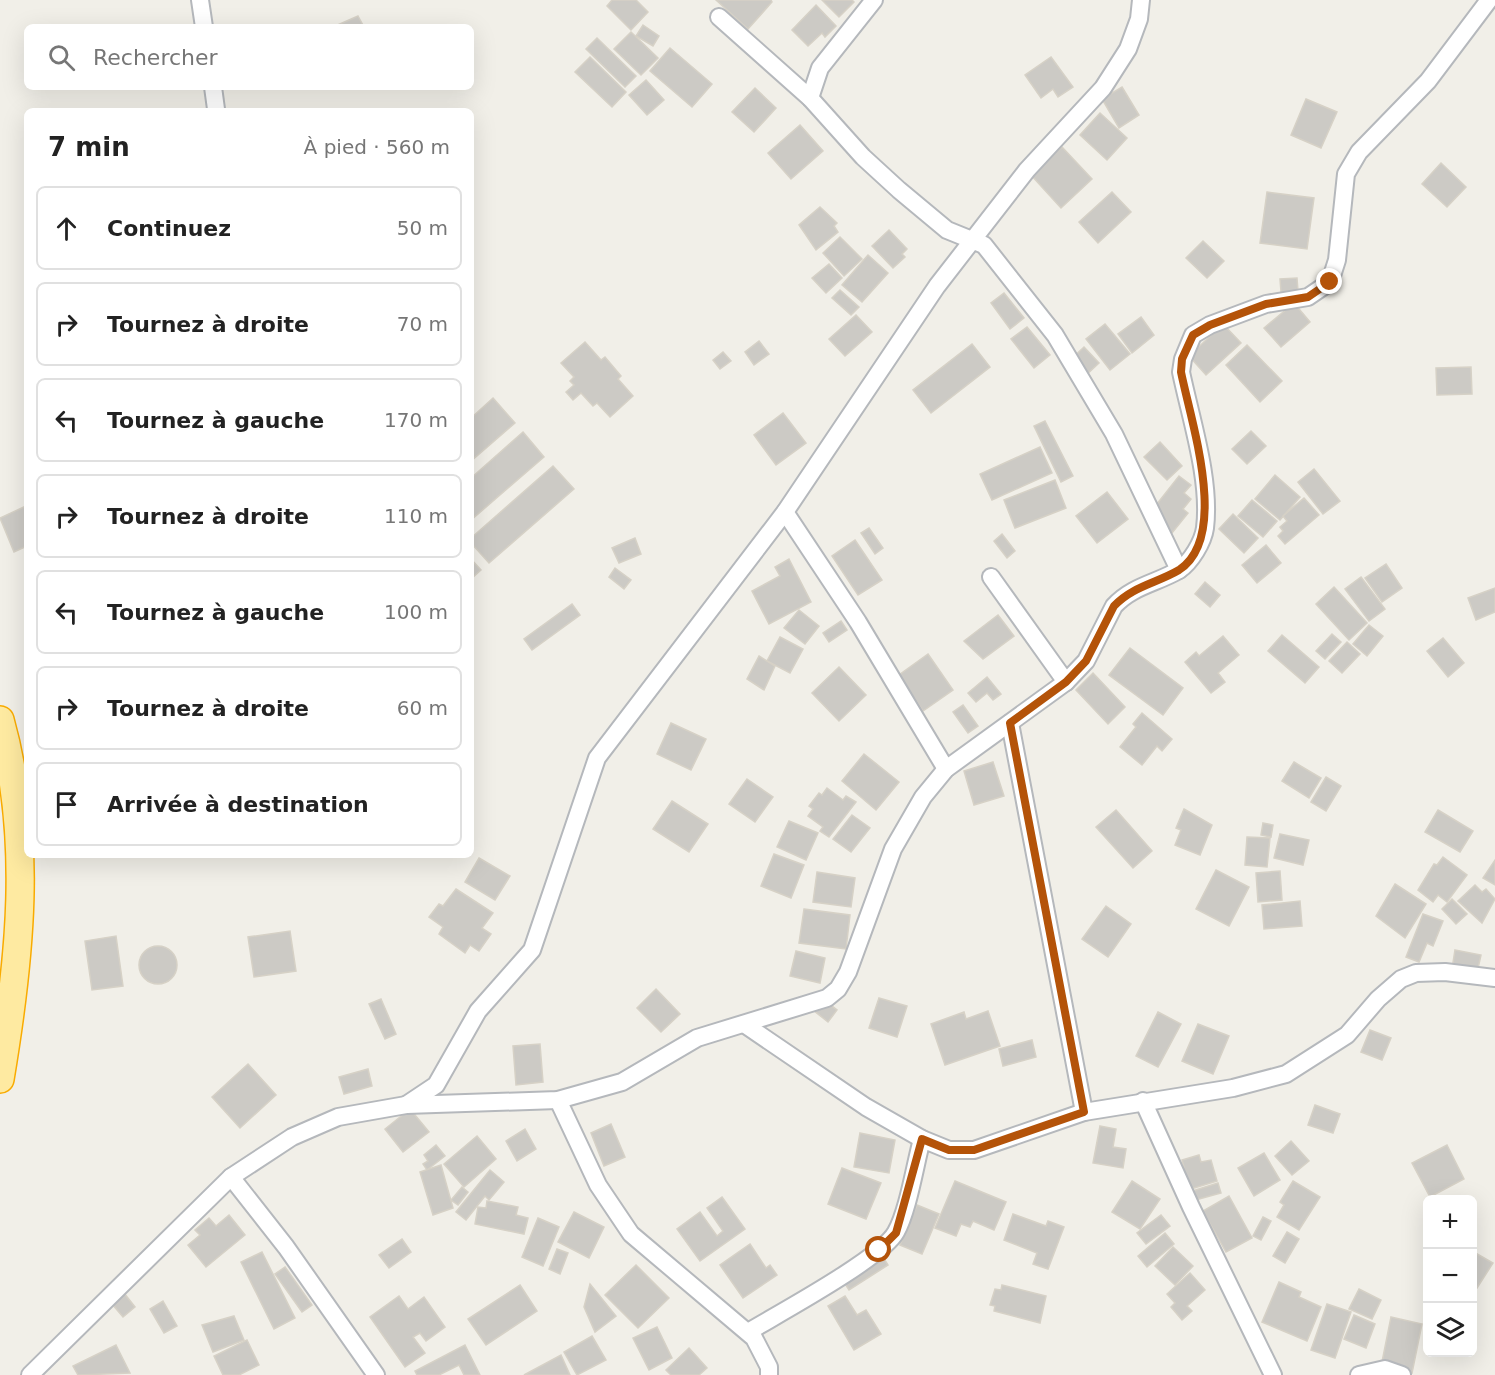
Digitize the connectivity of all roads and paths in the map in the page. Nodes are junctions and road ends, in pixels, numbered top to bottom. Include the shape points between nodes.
1 (200, 0) edge
2 (874, 0) edge
3 (1141, 0) edge
4 (1489, 0) edge
5 (719, 17) dead end
6 (204, 24) edge
7 (213, 90) edge
8 (810, 98) junction
9 (216, 108) edge
10 (972, 240) junction
11 (785, 512) junction
12 (1179, 570) junction
13 (991, 577) dead end
14 (1066, 682) junction
15 (0, 720) edge
16 (1010, 723) junction
17 (946, 769) junction
18 (1495, 978) edge
19 (744, 1024) junction
20 (0, 1078) edge
21 (558, 1100) junction
22 (1143, 1101) junction
23 (406, 1105) junction
24 (1084, 1112) junction
25 (922, 1139) junction
26 (231, 1177) junction
27 (748, 1332) junction
28 (30, 1375) edge
29 (376, 1375) edge
30 (769, 1375) edge
31 (1273, 1375) edge
32 (1359, 1375) edge
33 (1402, 1375) edge

1 - 6 street
2 - 8 street via 820,68
3 - 10 street via 1128,49 1102,88 1027,170
4 - 12 street via 1428,81 1359,152 1347,174 1337,260 1330,282 1308,297 1266,304 1210,325 1193,335 1187,345 1181,372 1206,492 1205,530 1196,551
5 - 8 street
7 - 9 street
8 - 10 street via 899,190 947,230
10 - 11 street
10 - 12 street via 984,245 1055,335 1114,434
11 - 17 street via 858,622
11 - 23 street via 597,758 532,950 478,1011 436,1085
12 - 14 street via 1120,599 1086,661
13 - 14 street
14 - 16 street
15 - 20 highway via 12,762 22,913
16 - 17 street
16 - 24 street
17 - 19 street via 922,797 893,849 848,972 838,989 826,998
18 - 22 street via 1416,973 1401,979 1378,999 1347,1035 1286,1074 1233,1088
19 - 21 street via 697,1038 622,1082
19 - 25 street via 866,1107
21 - 23 street
21 - 27 street via 598,1185 631,1234
22 - 24 street
22 - 31 street
23 - 26 street via 338,1117 292,1137
24 - 25 street via 974,1150 949,1150
25 - 27 street via 896,1233 850,1270
26 - 28 street
26 - 29 street via 286,1247
27 - 30 street via 769,1367
32 - 33 street via 1385,1370

